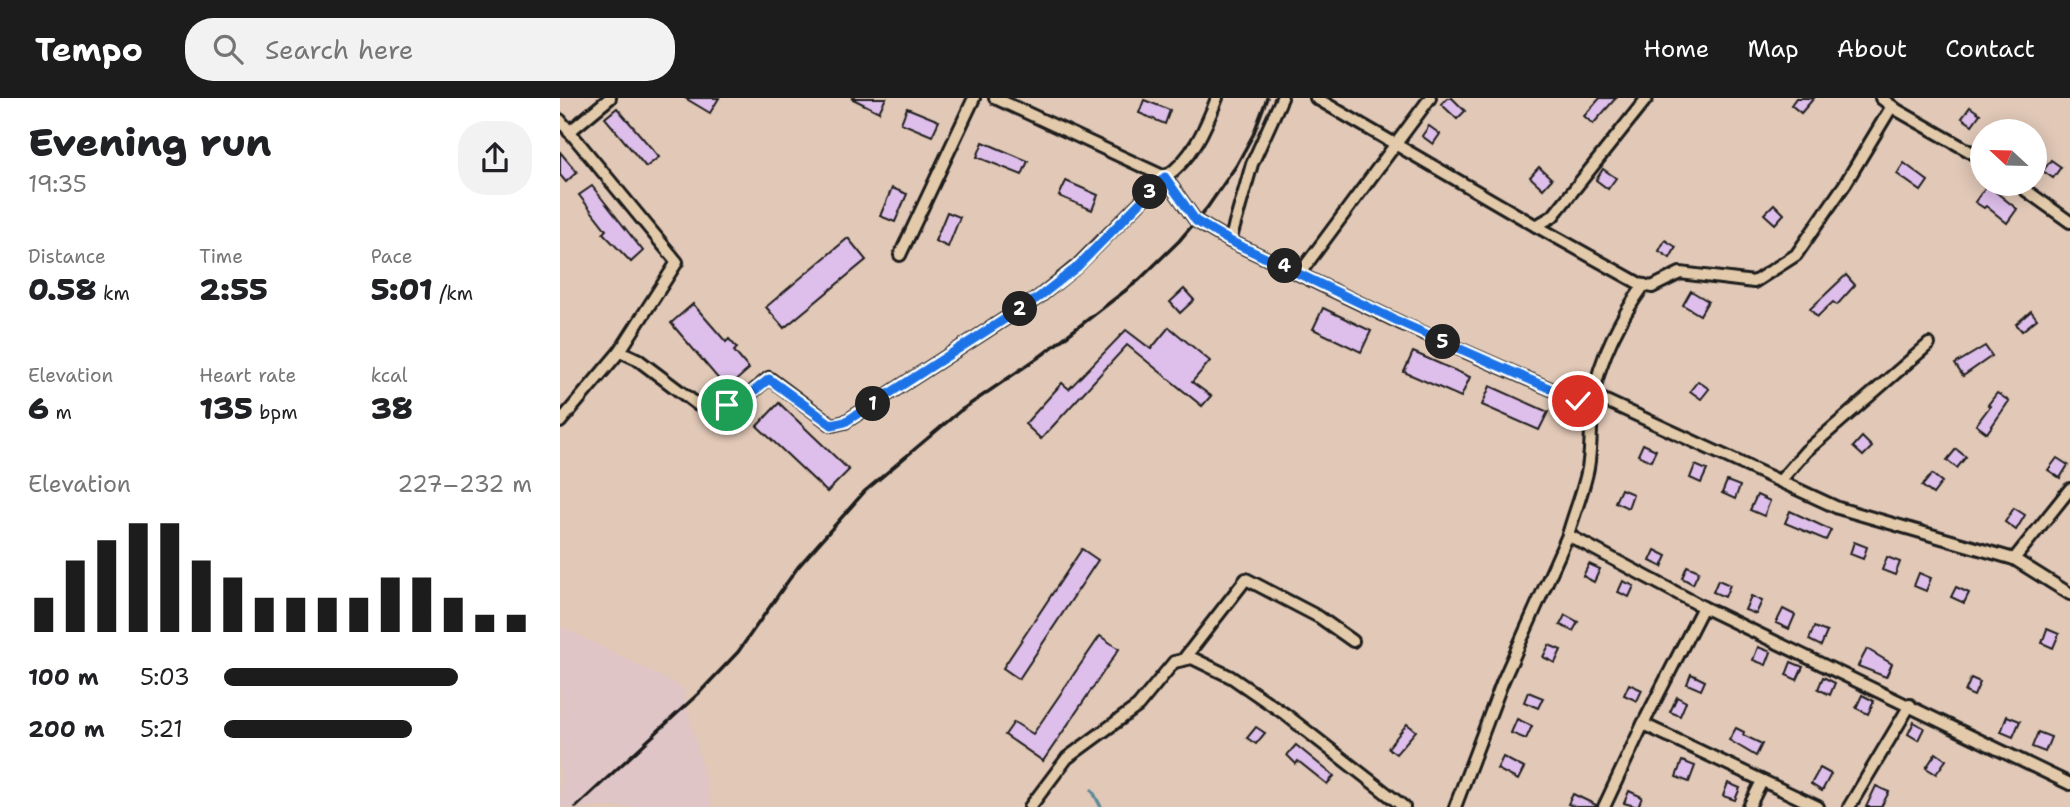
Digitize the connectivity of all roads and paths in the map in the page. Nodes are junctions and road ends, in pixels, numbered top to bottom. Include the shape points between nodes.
1 (610, 98) edge
2 (974, 98) edge
3 (995, 98) edge
4 (1217, 98) edge
5 (1282, 98) edge
6 (1316, 98) edge
7 (1430, 98) edge
8 (1647, 98) edge
9 (1881, 98) edge
10 (1892, 106) junction
11 (560, 120) edge
12 (569, 132) junction
13 (1395, 143) junction
14 (1970, 151) edge
15 (1165, 177) junction
16 (2034, 196) edge
17 (2070, 222) edge
18 (1536, 226) junction
19 (1230, 241) junction
20 (900, 256) dead end
21 (1300, 273) junction
22 (1644, 285) junction
23 (1929, 344) dead end
24 (620, 351) junction
25 (1593, 395) junction
26 (560, 422) edge
27 (1780, 481) junction
28 (2070, 489) edge
29 (1567, 535) junction
30 (2014, 559) junction
31 (2070, 594) edge
32 (1703, 607) junction
33 (1353, 641) dead end
34 (1184, 660) junction
35 (1910, 705) junction
36 (1643, 724) junction
37 (1762, 781) junction
38 (2070, 784) edge
39 (1030, 807) edge
40 (1404, 807) edge
41 (1455, 807) edge
42 (1604, 807) edge
43 (1749, 807) edge
44 (1818, 807) edge
45 (1849, 807) edge

1 - 12 street
2 - 20 street
3 - 15 street
4 - 15 street via 1205,131 1175,171
5 - 19 street via 1252,164
6 - 13 street
7 - 13 street
8 - 18 street via 1553,216
9 - 10 street
10 - 14 street
10 - 22 street via 1796,255 1754,282 1680,273 1652,287
11 - 12 street
12 - 24 street via 677,262
13 - 18 street
13 - 21 street
15 - 19 street via 1196,221
15 - 24 street via 1087,257 1039,297 845,422 832,425 769,379 744,399 727,405 698,405 638,359
16 - 17 street
18 - 22 street
19 - 21 street
21 - 25 street via 1578,401
22 - 25 street via 1621,323
23 - 27 street via 1806,451
24 - 26 street
25 - 27 street
25 - 29 street via 1588,466
27 - 30 street via 1838,508
28 - 30 street
29 - 32 street
29 - 41 street via 1502,683
30 - 31 street
32 - 35 street
32 - 36 street
33 - 34 street via 1319,617 1245,579
34 - 39 street via 1174,662 1138,706 1067,758
34 - 40 street via 1192,658 1231,677
35 - 38 street
35 - 45 street
36 - 37 street
36 - 42 street
37 - 43 street
37 - 44 street

